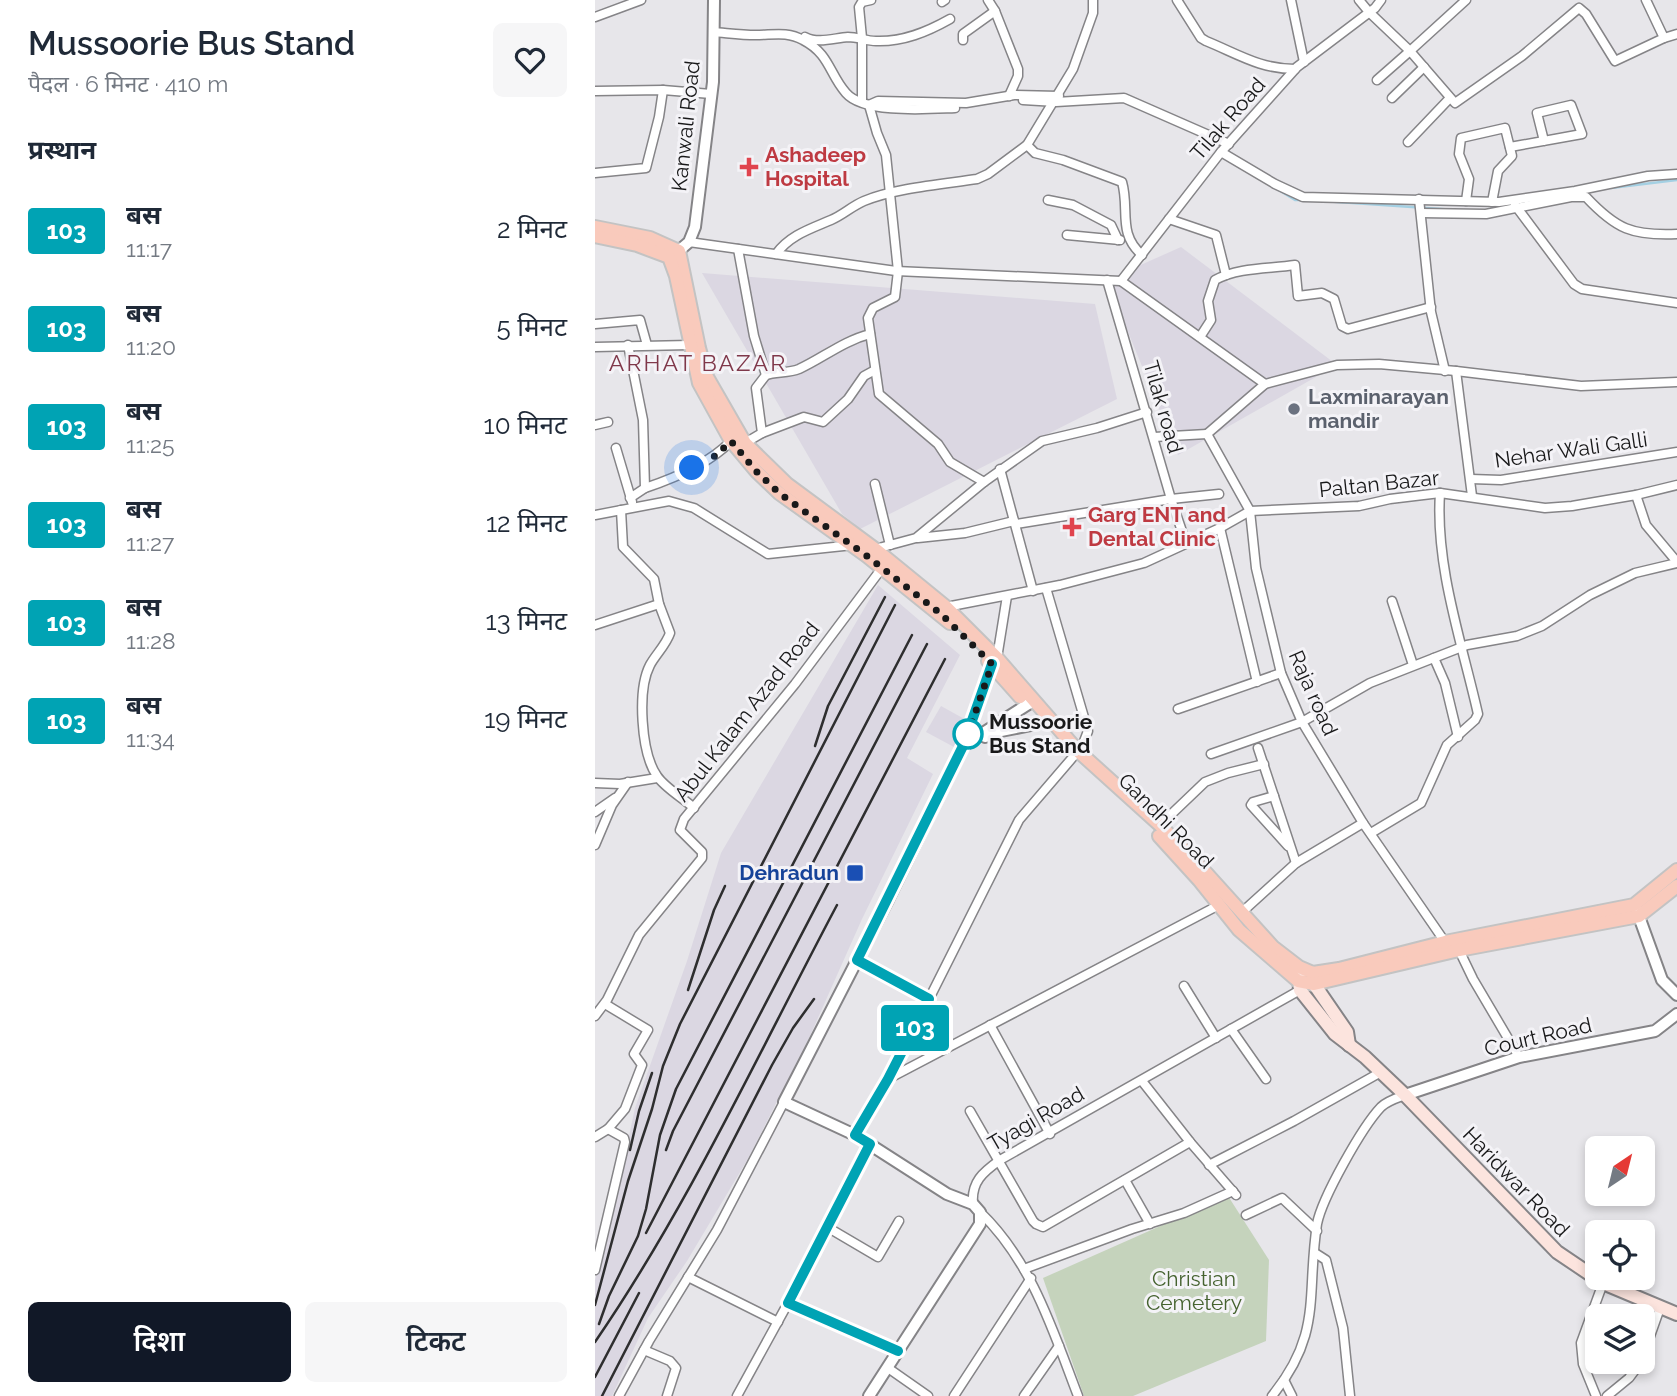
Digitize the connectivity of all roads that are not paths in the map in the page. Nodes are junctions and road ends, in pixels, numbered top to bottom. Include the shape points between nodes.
1 (641, 0) edge
2 (714, 0) edge
3 (870, 0) edge
4 (988, 0) edge
5 (1093, 0) edge
6 (1177, 0) edge
7 (1291, 0) edge
8 (1359, 0) edge
9 (1381, 0) edge
10 (1466, 0) edge
11 (1646, 0) edge
12 (995, 10) junction
13 (1369, 12) junction
14 (595, 17) edge
15 (950, 19) dead end
16 (713, 32) junction
17 (744, 34) junction
18 (1677, 34) edge
19 (862, 38) junction
20 (1664, 38) junction
21 (963, 40) dead end
22 (1410, 51) junction
23 (1304, 62) junction
24 (1423, 67) junction
25 (1295, 69) junction
26 (1377, 80) dead end
27 (663, 90) junction
28 (595, 91) edge
29 (711, 94) junction
30 (1009, 96) junction
31 (1392, 97) dead end
32 (1057, 99) junction
33 (1449, 99) junction
34 (866, 104) junction
35 (1544, 141) junction
36 (1231, 142) junction
37 (1408, 142) dead end
38 (1027, 145) junction
39 (1510, 147) junction
40 (1221, 152) junction
41 (595, 173) edge
42 (1677, 174) edge
43 (890, 194) junction
44 (1419, 199) junction
45 (1048, 200) dead end
46 (1466, 201) junction
47 (1492, 202) junction
48 (1514, 204) junction
49 (1420, 213) junction
50 (1169, 219) junction
51 (595, 227) edge
52 (1677, 234) edge
53 (1067, 235) dead end
54 (595, 236) edge
55 (1118, 240) junction
56 (1130, 241) junction
57 (738, 249) junction
58 (679, 250) junction
59 (776, 254) junction
60 (1142, 255) junction
61 (898, 271) junction
62 (1226, 275) junction
63 (1107, 280) junction
64 (1121, 281) junction
65 (1677, 303) edge
66 (1431, 307) junction
67 (595, 324) edge
68 (870, 334) junction
69 (1200, 337) junction
70 (628, 345) junction
71 (647, 345) junction
72 (690, 345) junction
73 (595, 347) edge
74 (875, 370) junction
75 (1456, 371) junction
76 (1445, 372) junction
77 (766, 376) junction
78 (1677, 382) edge
79 (1265, 384) junction
80 (1147, 412) junction
81 (608, 422) dead end
82 (595, 425) edge
83 (762, 433) junction
84 (1207, 434) junction
85 (1154, 437) junction
86 (731, 441) junction
87 (745, 443) junction
88 (615, 448) dead end
89 (1677, 452) edge
90 (1000, 469) junction
91 (1471, 479) junction
92 (983, 482) junction
93 (875, 484) dead end
94 (1677, 485) edge
95 (645, 488) junction
96 (1440, 493) junction
97 (1219, 494) dead end
98 (1636, 495) junction
99 (1472, 496) junction
100 (631, 498) junction
101 (1171, 499) junction
102 (633, 508) junction
103 (621, 510) junction
104 (1250, 511) junction
105 (595, 515) edge
106 (1015, 523) junction
107 (1220, 528) junction
108 (916, 538) junction
109 (856, 542) junction
110 (1186, 542) junction
111 (890, 545) junction
112 (875, 549) junction
113 (1677, 562) edge
114 (882, 568) junction
115 (1046, 588) junction
116 (1033, 591) junction
117 (1007, 596) junction
118 (1392, 601) dead end
119 (659, 604) junction
120 (946, 607) junction
121 (595, 625) edge
122 (1462, 646) junction
123 (1434, 657) junction
124 (994, 661) junction
125 (1413, 666) junction
126 (1281, 673) junction
127 (1257, 682) junction
128 (1029, 703) junction
129 (1178, 709) dead end
130 (1302, 722) junction
131 (1041, 723) junction
132 (1458, 737) junction
133 (963, 746) junction
134 (1258, 748) dead end
135 (1075, 754) junction
136 (1211, 754) dead end
137 (1264, 764) junction
138 (657, 778) junction
139 (628, 782) junction
140 (595, 783) edge
141 (617, 796) junction
142 (1274, 796) junction
143 (694, 808) junction
144 (595, 812) edge
145 (1363, 823) junction
146 (1160, 825) junction
147 (1371, 832) junction
148 (595, 845) edge
149 (1292, 850) junction
150 (1296, 863) junction
151 (1677, 870) edge
152 (1677, 886) edge
153 (1219, 905) junction
154 (1636, 910) junction
155 (1241, 913) junction
156 (1445, 942) junction
157 (1459, 950) junction
158 (857, 960) junction
159 (1299, 967) junction
160 (1313, 979) junction
161 (1184, 986) dead end
162 (1299, 986) junction
163 (1677, 995) edge
164 (929, 999) junction
165 (605, 1004) junction
166 (1677, 1014) edge
167 (595, 1016) edge
168 (990, 1025) junction
169 (1231, 1029) junction
170 (1216, 1038) junction
171 (1349, 1045) junction
172 (1519, 1057) junction
173 (1381, 1072) junction
174 (888, 1079) junction
175 (1266, 1079) dead end
176 (1142, 1081) junction
177 (1405, 1095) junction
178 (784, 1102) junction
179 (970, 1111) dead end
180 (608, 1129) junction
181 (1050, 1134) junction
182 (855, 1135) junction
183 (595, 1137) edge
184 (1190, 1142) junction
185 (870, 1144) junction
186 (1000, 1160) junction
187 (1209, 1165) junction
188 (1125, 1180) junction
189 (977, 1208) junction
190 (1246, 1215) dead end
191 (899, 1221) dead end
192 (1150, 1224) junction
193 (827, 1227) junction
194 (1317, 1231) junction
195 (1315, 1253) junction
196 (1024, 1269) junction
197 (595, 1270) edge
198 (1585, 1271) edge
199 (688, 1277) junction
200 (1031, 1278) junction
201 (1600, 1290) edge
202 (1619, 1290) edge
203 (788, 1303) junction
204 (1660, 1308) junction
205 (1677, 1314) edge
206 (778, 1322) junction
207 (1655, 1322) edge
208 (1059, 1346) junction
209 (644, 1350) junction
210 (898, 1351) junction
211 (888, 1367) junction
212 (1632, 1374) edge
213 (1285, 1380) junction
214 (619, 1396) edge
215 (667, 1396) edge
216 (737, 1396) edge
217 (869, 1396) edge
218 (928, 1396) edge
219 (954, 1396) edge
220 (1024, 1396) edge
221 (1078, 1396) edge
222 (1272, 1396) edge
223 (1291, 1396) edge
224 (1350, 1396) edge
225 (1596, 1396) edge
226 (1607, 1396) edge

1 - 14 street
2 - 16 street, Kanwali Road
3 - 19 street via 859,7
4 - 12 street
5 - 32 street via 1086,36
6 - 25 street via 1206,41 1245,60 1274,69
7 - 23 street
8 - 13 street
9 - 13 street, Tilak Road
10 - 22 street
11 - 20 street
12 - 21 street via 965,33
12 - 30 street via 1018,69
13 - 22 street
13 - 23 street, Tilak Road
15 - 19 street via 893,41
16 - 17 street
16 - 29 street, Kanwali Road
17 - 19 street via 785,29 813,41
17 - 34 street via 791,34 803,40 830,65 844,91
18 - 20 street
19 - 34 street
20 - 33 street via 1615,61 1579,8 1458,102
22 - 24 street
22 - 26 street
23 - 25 street, Tilak Road
24 - 31 street
24 - 33 street
25 - 36 street, Tilak Road
27 - 28 street
27 - 29 street
27 - 41 street via 646,168
29 - 58 street, Kanwali Road via 695,227
30 - 32 street via 1034,94
30 - 34 street via 966,103
32 - 34 street via 973,108
32 - 36 street via 1118,97
32 - 38 street
33 - 37 street
34 - 43 street via 886,155
35 - 35 street via 1582,134 1571,106 1537,113
35 - 39 street
36 - 40 street, Tilak Road
38 - 43 street via 977,178
38 - 56 street via 1035,153 1122,182
39 - 46 street via 1505,128 1461,138 1459,154 1469,179
39 - 47 street via 1513,156 1498,171
40 - 44 street via 1303,197
40 - 50 street, Tilak Road
42 - 48 street
43 - 59 street via 864,201 797,234
43 - 61 street
44 - 46 street
44 - 49 street
45 - 55 street via 1073,205 1111,225
46 - 47 street
47 - 48 street
48 - 49 street via 1486,214
48 - 52 street via 1585,197 1619,227
48 - 65 street via 1578,286
49 - 66 street
50 - 60 street, Tilak Road
50 - 62 street via 1216,235
51 - 58 main road via 650,238
53 - 55 street
54 - 58 main road
55 - 56 street
56 - 60 street
57 - 58 street
57 - 59 street
57 - 77 street
58 - 72 main road via 676,276
58 - 87 main road via 707,377
59 - 61 street
60 - 64 street, Tilak Road
61 - 63 street
61 - 68 street via 895,297 869,313
62 - 66 street via 1295,265 1298,296 1322,293 1334,299 1342,326 1348,329
62 - 69 street via 1213,282 1208,301 1211,320
63 - 64 street
63 - 80 street, Tilak road
64 - 69 street
66 - 76 street
67 - 71 street via 640,320
68 - 74 street
68 - 77 street via 797,370
69 - 79 street
70 - 71 street
70 - 73 street
70 - 95 street via 643,420
71 - 72 street
72 - 86 main road via 699,383
74 - 83 street via 864,376 823,422 804,417
74 - 92 street via 881,398 938,444 950,462
75 - 76 street
75 - 78 street via 1581,386
75 - 91 street
76 - 79 street via 1337,365
77 - 83 street via 756,388
79 - 84 street
80 - 85 street, Tilak road
80 - 90 street via 1042,440
81 - 82 street
83 - 87 street
84 - 85 street
84 - 104 street, Raja road
85 - 101 street, Tilak road
86 - 95 street via 715,456
86 - 109 main road via 779,493
87 - 109 main road
88 - 100 street
89 - 91 street, Nehar Wali Galli via 1501,480
90 - 92 street
90 - 106 street
91 - 99 street
92 - 108 street
93 - 111 street
94 - 98 street, Paltan Bazar
95 - 100 street
96 - 99 street, Paltan Bazar
96 - 104 street, Paltan Bazar via 1359,506
96 - 122 street via 1438,522 1444,569
97 - 101 street
98 - 99 street, Paltan Bazar via 1545,508
98 - 113 street via 1646,525
100 - 102 street
101 - 106 street
101 - 110 street, Tilak road
102 - 103 street
102 - 109 street via 669,501 694,508 768,554
103 - 105 street
103 - 119 street via 623,547 655,579
104 - 107 street
104 - 126 street, Raja road via 1256,568
106 - 108 street
106 - 116 street
107 - 110 street
107 - 127 street
108 - 111 street
109 - 112 main road, Gandhi Road
109 - 114 main road, Gandhi Road
110 - 115 street via 1144,563
111 - 112 street
112 - 120 main road, Gandhi Road
113 - 122 street via 1635,573 1517,636
114 - 124 main road, Gandhi Road
114 - 143 street, Abul Kalam Azad Road
115 - 116 street
115 - 135 street via 1088,731
116 - 117 street
117 - 120 street
117 - 124 street
118 - 125 street
119 - 121 street
119 - 138 street via 670,633 649,667 643,723 646,754
120 - 124 main road, Gandhi Road
122 - 123 street
122 - 132 street via 1478,714
123 - 125 street
123 - 132 street
124 - 128 main road, Gandhi Road
124 - 133 street
125 - 130 street via 1370,683
126 - 127 street
126 - 130 street, Raja road
127 - 129 street
128 - 131 main road, Gandhi Road
128 - 133 street
128 - 135 main road, Gandhi Road
130 - 136 street
130 - 145 street, Raja road
131 - 133 street via 1001,731
131 - 135 main road, Gandhi Road
132 - 147 street via 1447,745 1421,803
133 - 158 street
134 - 137 street
135 - 146 main road, Gandhi Road
135 - 153 main road, Gandhi Road via 1158,835
135 - 164 street via 1019,820
137 - 142 street
137 - 146 street via 1205,782
138 - 139 street
138 - 143 street
139 - 140 street
139 - 141 street
141 - 144 street
141 - 148 street
142 - 149 street
142 - 149 street via 1251,805
143 - 165 street, Abul Kalam Azad Road via 680,830 702,852 702,858 642,931
145 - 147 street, Raja road
145 - 150 street
146 - 155 main road, Gandhi Road
147 - 156 street, Raja road
149 - 150 street
150 - 155 street
151 - 154 main road
152 - 154 main road
153 - 162 main road, Gandhi Road via 1238,930
153 - 168 street
154 - 156 main road
154 - 157 main road
154 - 163 street via 1662,980
155 - 159 main road, Gandhi Road
156 - 160 main road
157 - 160 main road
157 - 172 street
158 - 164 street
158 - 178 street
159 - 160 main road, Gandhi Road
159 - 162 main road
160 - 162 main road
160 - 171 main road, Haridwar Road via 1346,1032
161 - 170 street
162 - 169 street, Tyagi Road
162 - 171 main road, Haridwar Road via 1335,1034
164 - 174 street
165 - 167 street, Abul Kalam Azad Road
165 - 180 street via 648,1030 634,1054 642,1065 628,1102
166 - 172 street, Court Road via 1655,1031
168 - 174 street
168 - 181 street
169 - 170 street, Tyagi Road
169 - 175 street
170 - 176 street, Tyagi Road
171 - 173 main road, Haridwar Road
172 - 177 street, Court Road
173 - 177 main road, Haridwar Road
173 - 187 street
174 - 182 street
176 - 181 street, Tyagi Road
176 - 184 street
177 - 194 street via 1381,1107 1342,1166
177 - 198 main road, Haridwar Road via 1557,1252
178 - 182 street
178 - 199 street
179 - 186 street
180 - 183 street
180 - 197 street via 625,1142
181 - 186 street, Tyagi Road
182 - 185 street
184 - 187 street
184 - 188 street
185 - 189 street
185 - 193 street
186 - 188 street via 1033,1221 1043,1227
186 - 189 street, Tyagi Road via 978,1177 972,1193
187 - 192 street via 1235,1193
188 - 192 street
189 - 196 street
189 - 210 street, Tyagi Road via 980,1224
190 - 194 street via 1282,1198
191 - 193 street via 878,1256
192 - 196 street
193 - 203 street
194 - 195 street
195 - 213 street via 1308,1327
195 - 224 street via 1326,1261 1343,1328
196 - 200 street
199 - 206 street
199 - 209 street
200 - 208 street
200 - 219 street
201 - 225 street via 1581,1343 1583,1364
202 - 204 main road, Haridwar Road
203 - 206 street
203 - 210 street
204 - 205 main road, Haridwar Road
204 - 207 street
206 - 216 street
208 - 220 street
208 - 221 street
209 - 214 street
209 - 215 street via 676,1368
210 - 211 street, Tyagi Road
211 - 217 street, Tyagi Road
211 - 218 street
212 - 226 street
213 - 222 street
213 - 223 street

